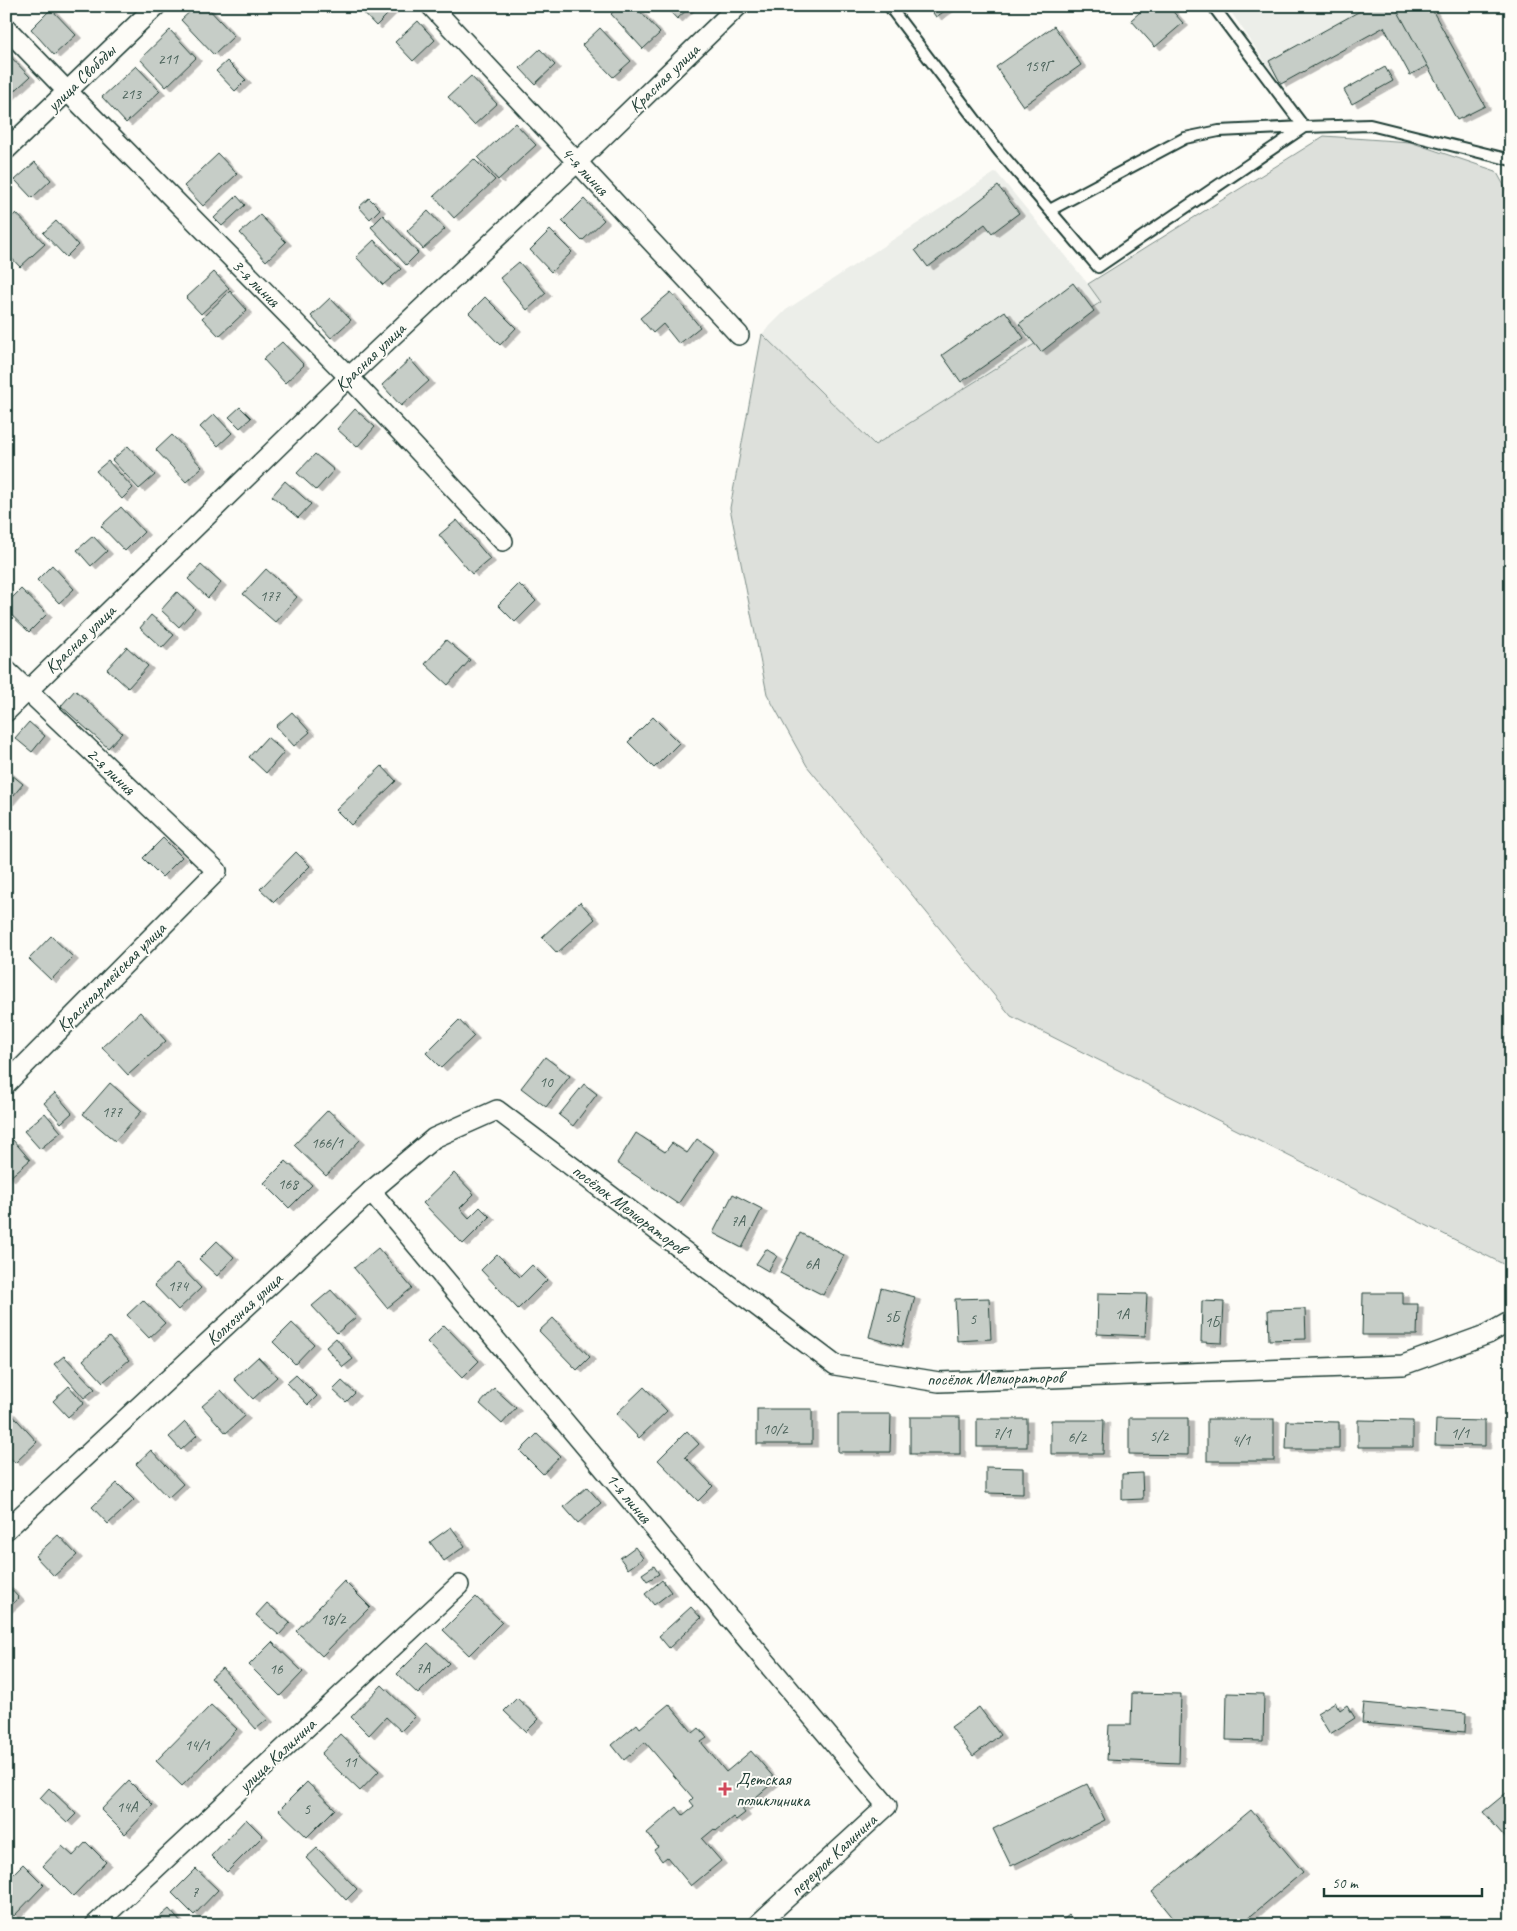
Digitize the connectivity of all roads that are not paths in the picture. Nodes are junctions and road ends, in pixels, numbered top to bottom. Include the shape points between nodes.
1 (156, 6) edge
2 (431, 6) edge
3 (738, 6) edge
4 (890, 6) edge
5 (1213, 6) edge
6 (6, 28) edge
7 (67, 91) junction
8 (1304, 127) junction
9 (6, 150) edge
10 (1511, 160) edge
11 (577, 162) junction
12 (1050, 210) junction
13 (739, 334) dead end
14 (349, 377) junction
15 (503, 541) dead end
16 (6, 670) edge
17 (27, 691) junction
18 (6, 712) edge
19 (217, 871) joint
20 (6, 1084) edge
21 (497, 1110) joint
22 (371, 1191) junction
23 (1511, 1321) edge
24 (6, 1530) edge
25 (460, 1585) dead end
26 (887, 1806) joint
27 (95, 1925) edge
28 (757, 1925) edge

1 - 7 street, улица Свободы
2 - 11 street, 4-я линия
3 - 11 street, Красная улица
4 - 12 lane via 999,151
5 - 8 lane
6 - 7 street, 3-я линия
7 - 9 street, улица Свободы
7 - 14 street, 3-я линия
8 - 10 lane via 1370,125
8 - 12 lane via 1220,131 1185,138
8 - 12 lane via 1098,267
11 - 13 street, 4-я линия
11 - 14 street, Красная улица
14 - 15 street, 3-я линия
14 - 17 street, Красная улица
16 - 17 street, 2-я линия
17 - 18 street, Красная улица
17 - 19 street, 2-я линия
19 - 20 street, Красноармейская улица
21 - 22 street, Колхозная улица via 434,1138
21 - 23 street, посёлок Мелиораторов via 835,1365 938,1382 1403,1365 1488,1334
22 - 24 street, Колхозная улица
22 - 26 street, 1-я линия
25 - 27 street, улица Калинина
26 - 28 street, переулок Калинина

